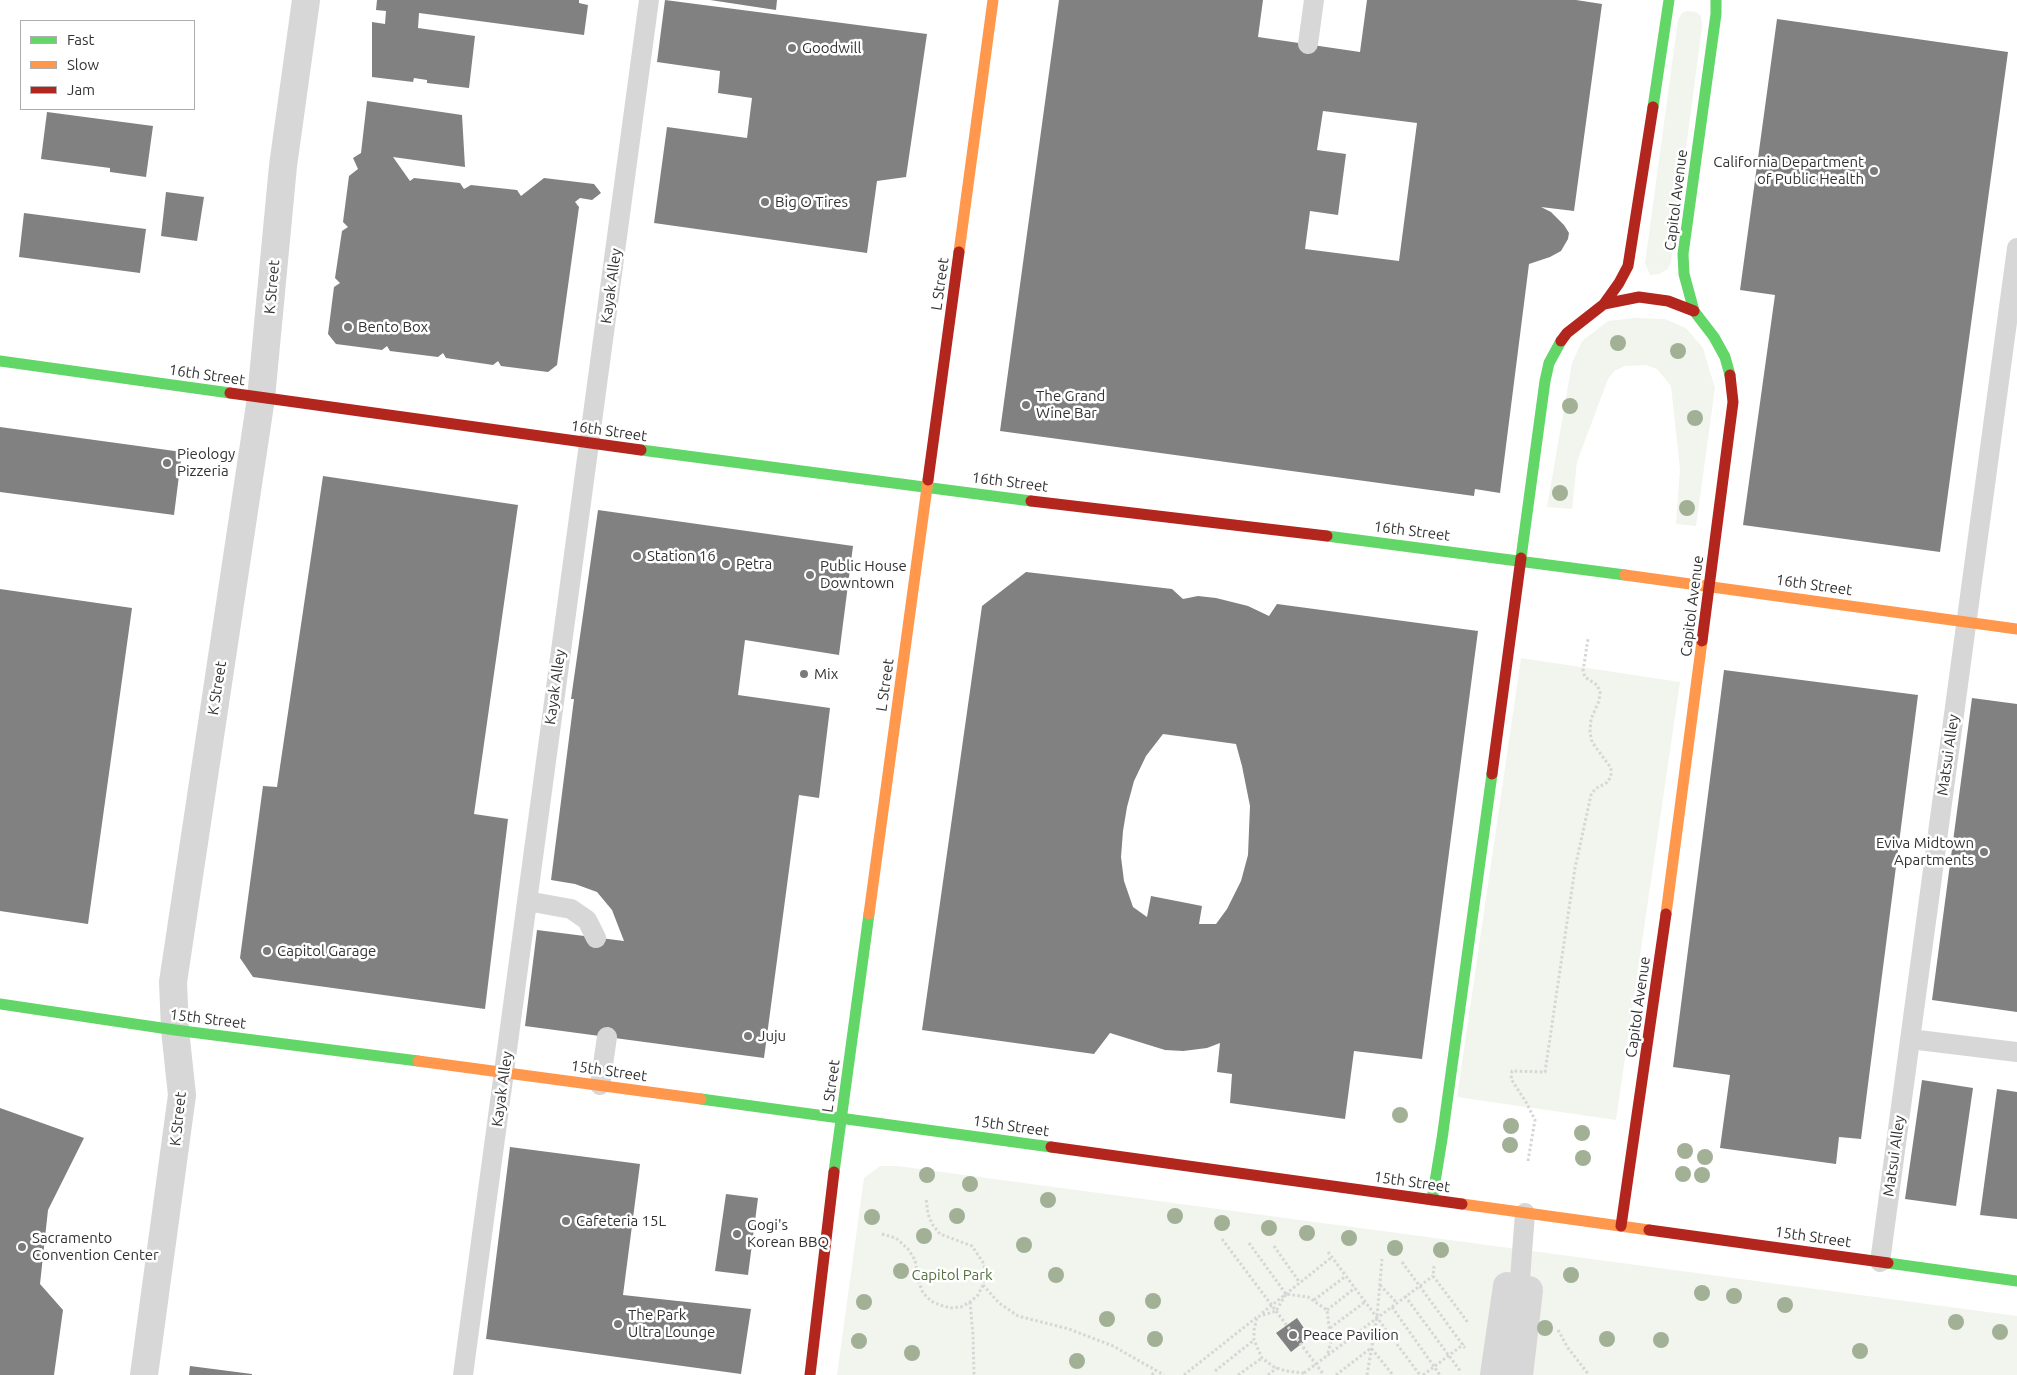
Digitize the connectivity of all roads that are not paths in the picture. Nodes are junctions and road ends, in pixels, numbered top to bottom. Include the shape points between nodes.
1 (306, 0) edge
2 (649, 0) edge
3 (993, 0) edge
4 (1314, 0) edge
5 (1669, 0) edge
6 (1716, 0) edge
7 (1308, 44) dead end
8 (2017, 248) edge
9 (1604, 304) junction
10 (1694, 311) junction
11 (0, 361) edge
12 (261, 398) junction
13 (588, 443) junction
14 (928, 488) junction
15 (1520, 560) junction
16 (1710, 586) junction
17 (1967, 621) junction
18 (2017, 629) edge
19 (527, 902) junction
20 (596, 938) dead end
21 (0, 1004) edge
22 (175, 1030) junction
23 (606, 1037) dead end
24 (1910, 1039) junction
25 (2017, 1052) edge
26 (504, 1072) junction
27 (600, 1085) junction
28 (841, 1118) junction
29 (1432, 1200) junction
30 (1525, 1213) junction
31 (1622, 1226) junction
32 (1880, 1262) junction
33 (2017, 1281) edge
34 (1519, 1283) junction
35 (144, 1375) edge
36 (463, 1375) edge
37 (810, 1375) edge
38 (1494, 1375) edge
39 (1508, 1375) edge
40 (1519, 1375) edge

1 - 12 street, K Street via 284,166
2 - 13 lane, Kayak Alley
3 - 14 main road, L Street
4 - 7 lane
5 - 9 main road via 1628,266
6 - 10 main road, Capitol Avenue via 1683,254 1684,274
8 - 17 lane, Matsui Alley
9 - 10 main road via 1639,297 1668,301
9 - 15 main road via 1567,333 1549,363
10 - 16 main road, Capitol Avenue via 1726,357 1732,381 1733,402
11 - 12 main road, 16th Street
12 - 13 main road, 16th Street
12 - 22 street, K Street via 173,982
13 - 14 main road, 16th Street
13 - 19 lane, Kayak Alley
14 - 15 main road, 16th Street
14 - 28 main road, L Street
15 - 16 main road, 16th Street
15 - 29 main road
16 - 17 main road, 16th Street
16 - 31 main road, Capitol Avenue
17 - 18 main road, 16th Street
17 - 24 lane, Matsui Alley
19 - 20 lane via 571,909 587,920
19 - 26 lane, Kayak Alley
21 - 22 main road, 15th Street
22 - 26 main road, 15th Street
22 - 35 street, K Street via 182,1095
23 - 27 lane
24 - 25 lane
24 - 32 lane, Matsui Alley
26 - 27 main road, 15th Street
26 - 36 lane, Kayak Alley
27 - 28 main road, 15th Street
28 - 29 main road, 15th Street
28 - 37 main road, L Street
29 - 30 main road, 15th Street
30 - 31 main road, 15th Street
30 - 34 lane
31 - 32 main road, 15th Street
32 - 33 main road, 15th Street
34 - 38 street via 1507,1286
34 - 39 street
34 - 40 street via 1530,1290

